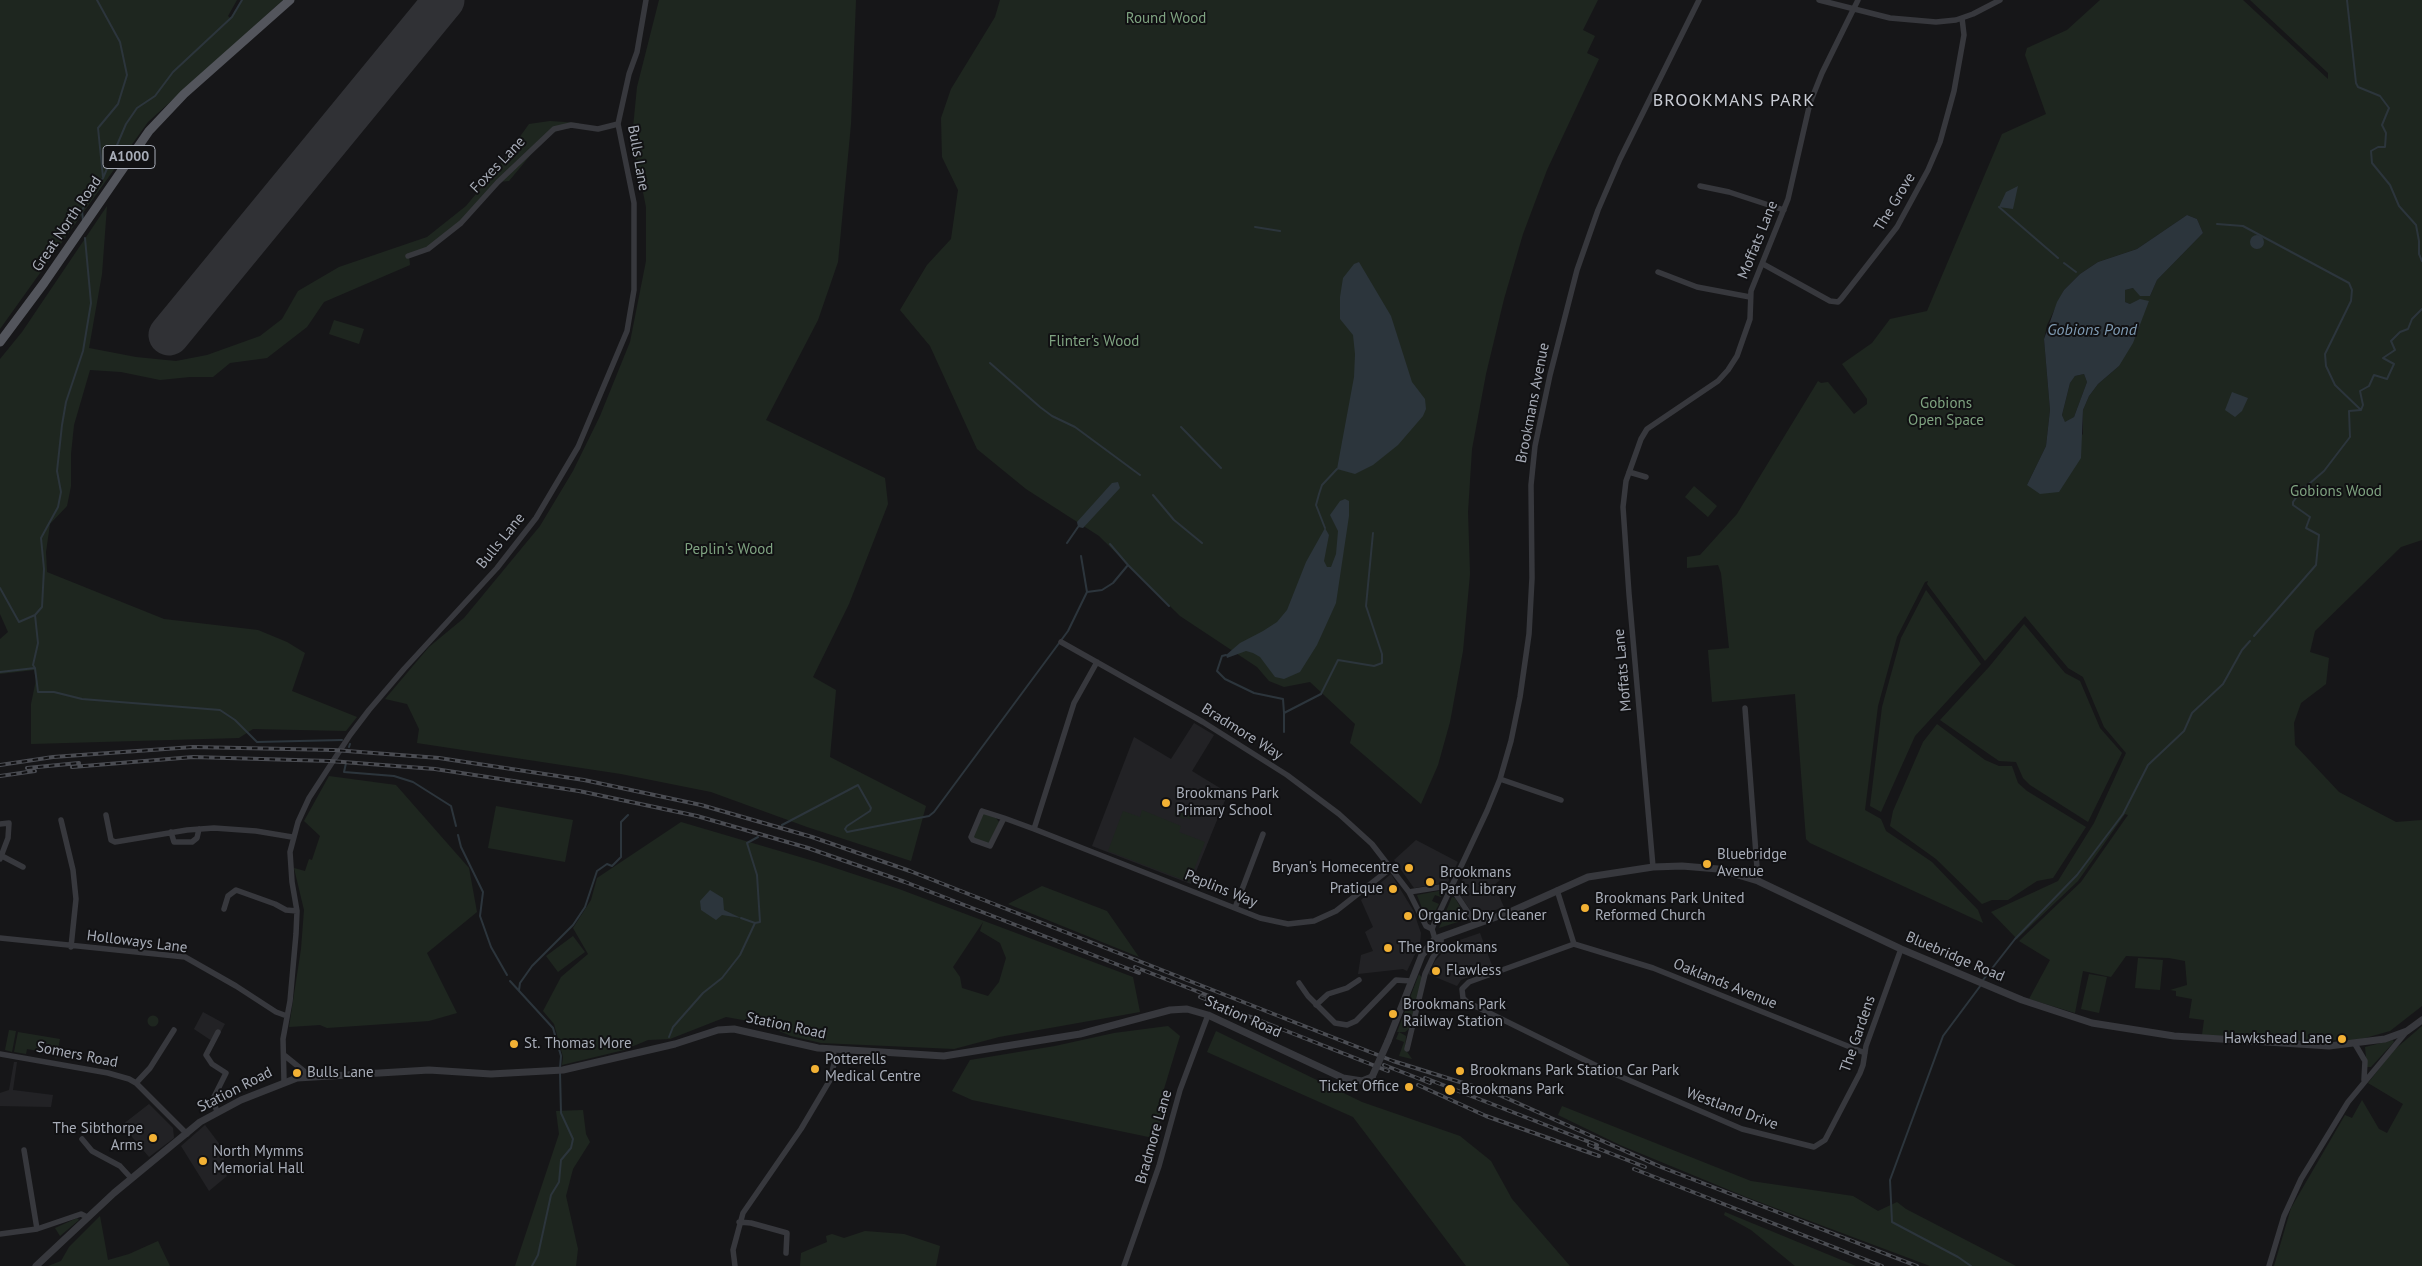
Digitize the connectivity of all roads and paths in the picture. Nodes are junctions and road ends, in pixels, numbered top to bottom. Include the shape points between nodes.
1 (290, 0) edge
2 (646, 0) edge
3 (1699, 0) edge
4 (1819, 0) edge
5 (1858, 0) edge
6 (2000, 0) edge
7 (1854, 10) junction
8 (1962, 18) junction
9 (618, 124) junction
10 (1700, 186) dead end
11 (1784, 210) junction
12 (408, 256) dead end
13 (1763, 264) junction
14 (1658, 272) dead end
15 (1750, 297) junction
16 (0, 342) edge
17 (1629, 472) junction
18 (1646, 478) dead end
19 (1061, 642) dead end
20 (1097, 662) junction
21 (1745, 708) dead end
22 (1500, 779) junction
23 (1560, 800) dead end
24 (106, 815) dead end
25 (1004, 818) junction
26 (61, 820) dead end
27 (0, 824) edge
28 (199, 829) junction
29 (1034, 829) junction
30 (171, 832) junction
31 (1263, 834) dead end
32 (292, 837) junction
33 (1, 858) edge
34 (24, 866) dead end
35 (1653, 867) junction
36 (1391, 868) junction
37 (1758, 881) junction
38 (1451, 887) junction
39 (1557, 890) junction
40 (1409, 892) junction
41 (1235, 908) junction
42 (224, 909) dead end
43 (297, 911) junction
44 (1476, 924) junction
45 (1432, 929) junction
46 (0, 938) edge
47 (1438, 938) junction
48 (1574, 944) junction
49 (71, 947) junction
50 (1901, 949) junction
51 (1416, 968) junction
52 (1425, 972) junction
53 (1359, 980) dead end
54 (1411, 981) junction
55 (1299, 982) dead end
56 (1316, 1004) junction
57 (1208, 1015) junction
58 (287, 1016) junction
59 (2422, 1020) edge
60 (174, 1030) dead end
61 (2406, 1031) junction
62 (218, 1032) dead end
63 (2355, 1044) junction
64 (1407, 1049) dead end
65 (833, 1050) junction
66 (1865, 1053) junction
67 (0, 1054) edge
68 (284, 1055) junction
69 (310, 1076) junction
70 (2364, 1080) junction
71 (284, 1081) junction
72 (136, 1083) junction
73 (217, 1112) junction
74 (187, 1134) junction
75 (82, 1139) dead end
76 (1814, 1147) joint
77 (24, 1150) dead end
78 (131, 1178) junction
79 (86, 1217) junction
80 (739, 1222) junction
81 (37, 1229) junction
82 (0, 1234) edge
83 (786, 1253) dead end
84 (36, 1266) edge
85 (735, 1266) edge
86 (1124, 1266) edge
87 (2269, 1266) edge

1 - 16 main road, Great North Road / A1000 via 184,94 149,131
2 - 9 street, Bulls Lane via 637,52
3 - 22 street, Brookmans Avenue via 1598,210 1560,330 1533,464 1531,594 1525,667
4 - 7 street
5 - 7 street, Moffats Lane
6 - 8 street
7 - 8 street via 1912,21
7 - 11 street, Moffats Lane via 1810,103 1795,177
8 - 13 street, The Grove via 1964,35 1954,91 1940,142 1928,170 1897,227 1841,299 1830,301
9 - 12 street, Foxes Lane via 598,129 571,125 554,129 461,222 428,249
9 - 32 street, Bulls Lane via 634,203 634,290 627,331 582,439 530,525 350,735 309,798
10 - 11 street
11 - 13 street, Moffats Lane
13 - 15 street, Moffats Lane
14 - 15 street via 1696,288
15 - 17 street, Moffats Lane via 1746,333 1728,370 1710,386 1652,423 1641,439
17 - 18 street
17 - 35 street, Moffats Lane via 1623,507
19 - 20 street, Bradmore Way
20 - 29 street via 1074,702
20 - 36 street, Bradmore Way via 1203,722 1287,775 1356,828
21 - 37 street
22 - 23 street
22 - 38 street, Brookmans Avenue
24 - 30 street via 114,842
25 - 25 street, Peplins Way via 982,811 970,837 990,846
25 - 29 street, Peplins Way
26 - 49 street via 76,899
27 - 33 street via 9,823
28 - 30 street
28 - 30 street via 195,841 185,843 174,842
28 - 32 street via 232,828
29 - 41 street, Peplins Way
31 - 41 street
32 - 43 street, Bulls Lane via 290,864
33 - 34 street
35 - 37 street, Bluebridge Road via 1700,866
35 - 39 street, Bluebridge Road via 1588,877
36 - 40 street, Bradmore Way
36 - 41 street, Peplins Way via 1336,911 1314,921 1278,923
37 - 50 street, Bluebridge Road
38 - 40 street
38 - 44 street
38 - 45 street, Brookmans Avenue
39 - 44 street, Bluebridge Road
39 - 48 street
40 - 45 street, Bradmore Way via 1426,926
42 - 43 street via 228,896 236,890 286,910
43 - 58 street, Bulls Lane
44 - 47 street, Bluebridge Road
45 - 47 street, Bradmore Way
46 - 49 street, Holloways Lane
47 - 51 street, Station Road via 1424,950
47 - 52 street via 1441,946
48 - 66 street, Oaklands Avenue via 1653,968
48 - 76 street, Westland Drive via 1469,982 1462,989 1463,998 1602,1070 1742,1129
49 - 58 street, Holloways Lane via 185,957
50 - 63 street, Bluebridge Road via 2060,1014 2139,1032 2257,1042 2329,1046
50 - 66 street, The Gardens
51 - 52 street
51 - 54 street, Station Road
52 - 64 street
53 - 56 street via 1328,994
54 - 56 street via 1396,980 1356,1022 1347,1025 1335,1023
54 - 57 street, Station Road, bridge via 1372,1077 1362,1081 1343,1078
55 - 56 street
57 - 65 street, Station Road via 1192,1009 1178,1009 1080,1034 944,1056
57 - 86 street, Bradmore Lane via 1180,1090 1160,1166
58 - 68 street, Bulls Lane
59 - 61 street, Bluebridge Road
60 - 72 street via 150,1068
61 - 63 street, Bluebridge Road
61 - 70 street
62 - 73 street via 206,1055 212,1064 226,1072 214,1099
63 - 70 street via 2365,1061
65 - 69 street, Station Road via 734,1029 718,1030 675,1044 560,1070 484,1074 429,1070
65 - 80 street via 835,1060 830,1080 801,1130
66 - 76 street, The Gardens via 1860,1073 1831,1130 1825,1140
67 - 72 street, Somers Road via 113,1074
68 - 69 street
68 - 71 street, Bulls Lane
69 - 71 street, Station Road
70 - 87 street via 2296,1188
71 - 73 street, Station Road
72 - 74 street, Somers Road
73 - 74 street, Station Road
74 - 78 street, Station Road
75 - 78 street via 92,1151 120,1166
77 - 81 street
78 - 79 street, Station Road
79 - 81 street via 81,1214
79 - 84 street, Station Road
80 - 83 street via 787,1232
80 - 85 street via 733,1250
81 - 82 street

